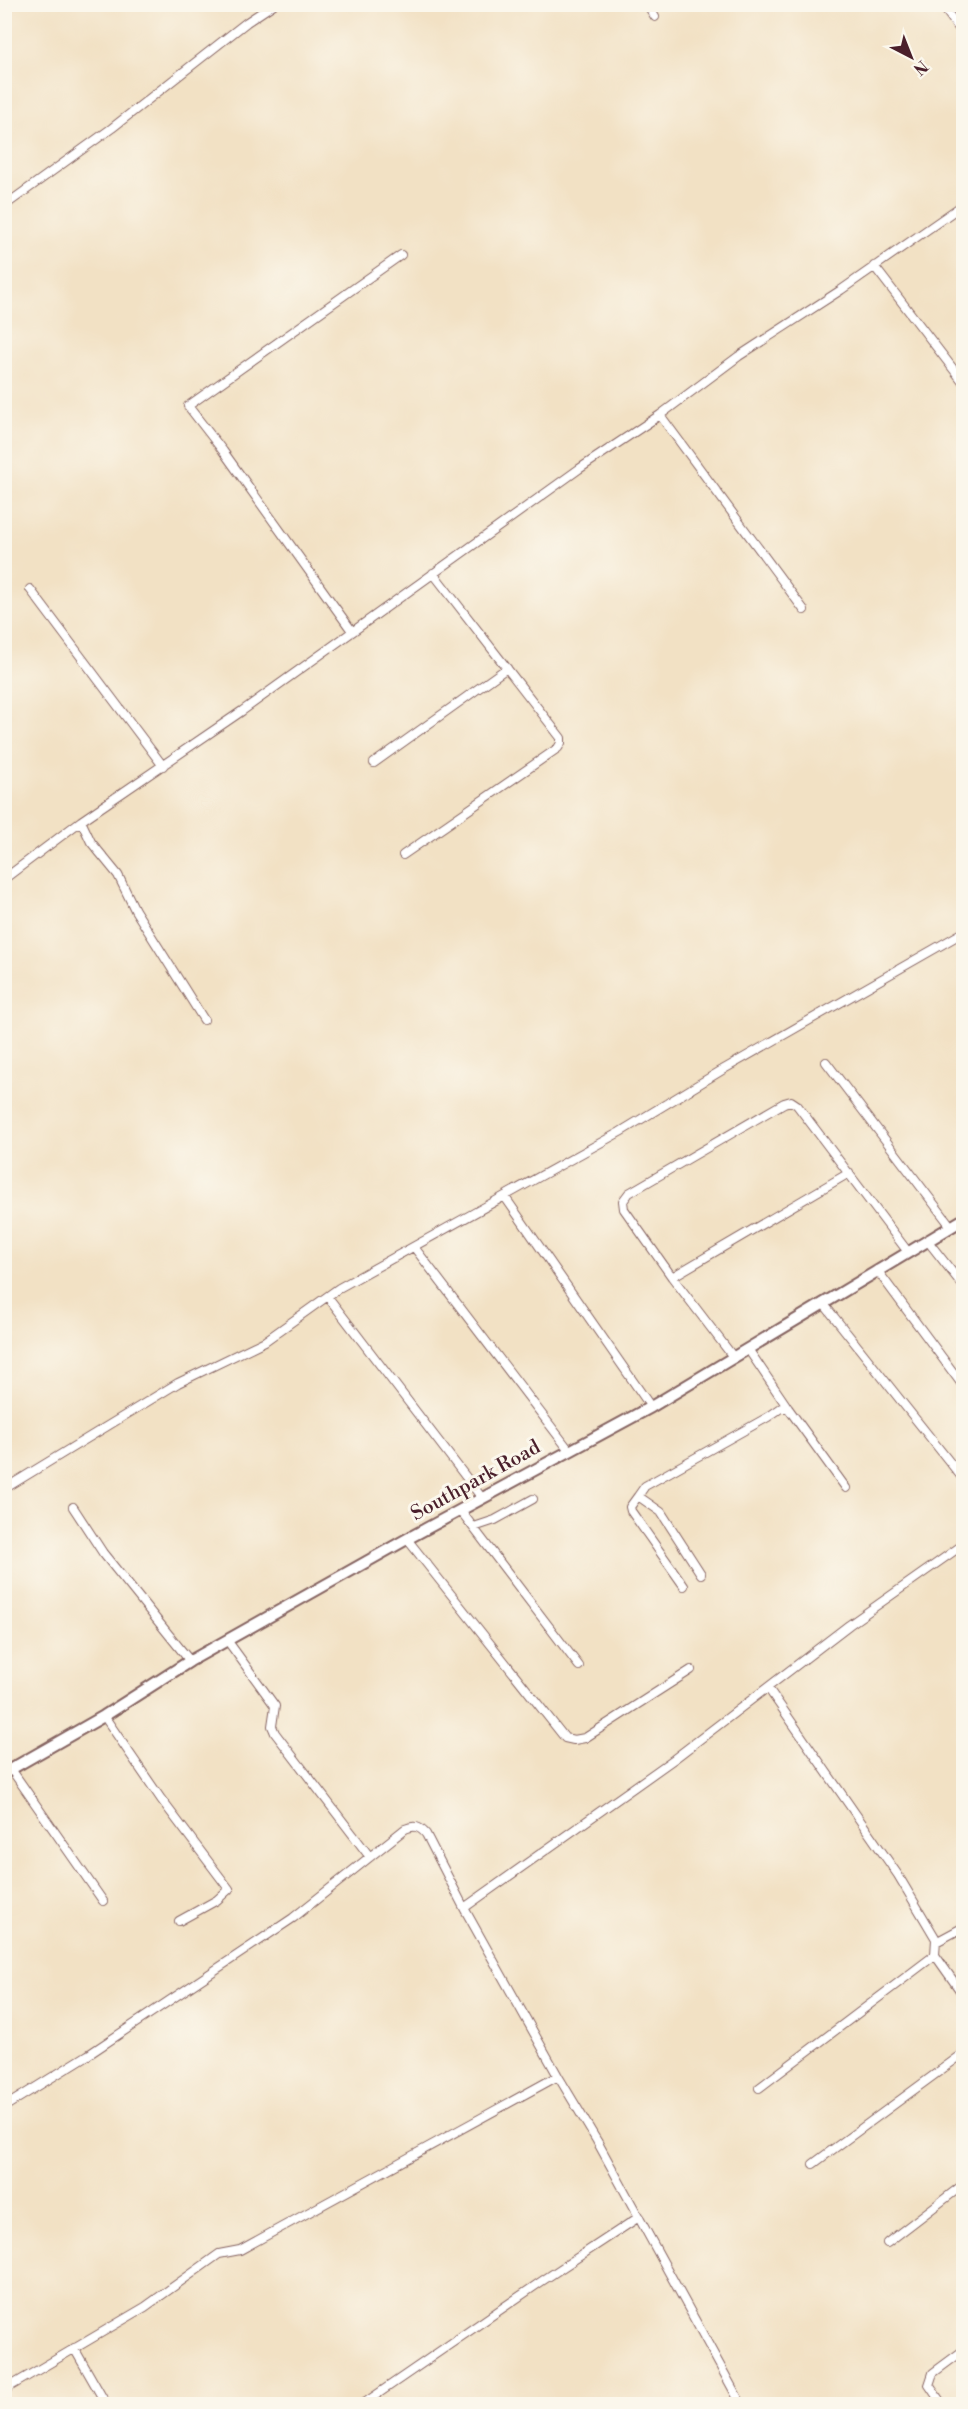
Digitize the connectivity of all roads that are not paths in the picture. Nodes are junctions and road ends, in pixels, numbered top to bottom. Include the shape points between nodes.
1 (274, 4) edge
2 (647, 4) edge
3 (941, 4) edge
4 (655, 16) dead end
5 (963, 35) edge
6 (963, 204) edge
7 (4, 206) edge
8 (401, 255) dead end
9 (874, 266) junction
10 (963, 383) edge
11 (660, 415) junction
12 (433, 573) junction
13 (30, 589) dead end
14 (804, 610) dead end
15 (352, 632) junction
16 (507, 668) junction
17 (374, 763) dead end
18 (163, 766) junction
19 (81, 820) junction
20 (403, 855) dead end
21 (4, 879) edge
22 (963, 932) edge
23 (204, 1020) dead end
24 (826, 1062) dead end
25 (849, 1173) junction
26 (505, 1197) junction
27 (963, 1218) edge
28 (950, 1226) junction
29 (927, 1240) junction
30 (414, 1247) junction
31 (908, 1251) junction
32 (877, 1270) junction
33 (672, 1277) junction
34 (963, 1287) edge
35 (328, 1297) junction
36 (823, 1303) junction
37 (748, 1349) junction
38 (734, 1358) junction
39 (963, 1387) edge
40 (651, 1407) junction
41 (788, 1408) junction
42 (568, 1450) junction
43 (963, 1480) edge
44 (846, 1488) dead end
45 (4, 1489) edge
46 (638, 1496) junction
47 (482, 1498) junction
48 (533, 1499) dead end
49 (73, 1506) dead end
50 (460, 1510) junction
51 (474, 1527) junction
52 (407, 1539) junction
53 (963, 1544) edge
54 (701, 1574) dead end
55 (684, 1586) dead end
56 (227, 1640) junction
57 (190, 1661) junction
58 (579, 1666) dead end
59 (691, 1670) dead end
60 (768, 1688) junction
61 (104, 1716) junction
62 (8, 1771) edge
63 (370, 1857) junction
64 (103, 1901) dead end
65 (464, 1908) junction
66 (179, 1921) dead end
67 (963, 1927) edge
68 (936, 1942) junction
69 (935, 1955) junction
70 (963, 1996) edge
71 (963, 2053) edge
72 (558, 2076) junction
73 (759, 2088) dead end
74 (4, 2107) edge
75 (813, 2164) dead end
76 (963, 2184) edge
77 (639, 2217) junction
78 (887, 2243) dead end
79 (74, 2348) junction
80 (963, 2350) edge
81 (4, 2390) edge
82 (106, 2404) edge
83 (363, 2404) edge
84 (741, 2404) edge
85 (942, 2404) edge

1 - 7 street
2 - 4 street
3 - 5 street
6 - 9 street
8 - 15 street via 188,406
9 - 10 street
9 - 11 street via 739,356
11 - 12 street
11 - 14 street
12 - 15 street
12 - 16 street
13 - 18 street
15 - 18 street
16 - 17 street
16 - 20 street via 561,743
18 - 19 street
19 - 21 street
19 - 23 street via 91,842 118,875 135,910
22 - 26 street
24 - 28 street
25 - 31 street
25 - 33 street
25 - 33 street via 791,1101 629,1193 623,1201 624,1209
26 - 30 street
26 - 40 street
27 - 28 street, Southpark Road
28 - 29 street, Southpark Road
29 - 31 street, Southpark Road
29 - 34 street
30 - 35 street
30 - 42 street
31 - 32 street, Southpark Road
32 - 36 street, Southpark Road
32 - 39 street
33 - 38 street
35 - 45 street via 265,1341 178,1383
35 - 47 street
36 - 37 street, Southpark Road
36 - 43 street
37 - 38 street, Southpark Road
37 - 41 street
38 - 40 street, Southpark Road
40 - 42 street, Southpark Road
41 - 44 street
41 - 46 street via 781,1408 645,1486
42 - 47 street, Southpark Road
46 - 54 street via 661,1512
46 - 55 street via 631,1510
47 - 50 street, Southpark Road
48 - 51 street
49 - 57 street via 103,1553
50 - 51 street
50 - 52 street, Southpark Road
51 - 58 street
52 - 56 street, Southpark Road
52 - 59 street via 565,1738 585,1738
53 - 60 street
56 - 57 street, Southpark Road
56 - 63 street via 274,1706 275,1733
57 - 61 street, Southpark Road
60 - 65 street
60 - 68 street via 897,1875
61 - 62 street, Southpark Road
61 - 66 street via 229,1889
62 - 64 street
63 - 65 street via 405,1829 420,1827
63 - 74 street via 293,1918
65 - 72 street
67 - 68 street
68 - 69 street
69 - 70 street
69 - 73 street
71 - 75 street
72 - 77 street
72 - 79 street via 250,2245 219,2254 145,2307
76 - 78 street
77 - 83 street
77 - 84 street
79 - 81 street
79 - 82 street
80 - 85 street via 930,2377 929,2385

